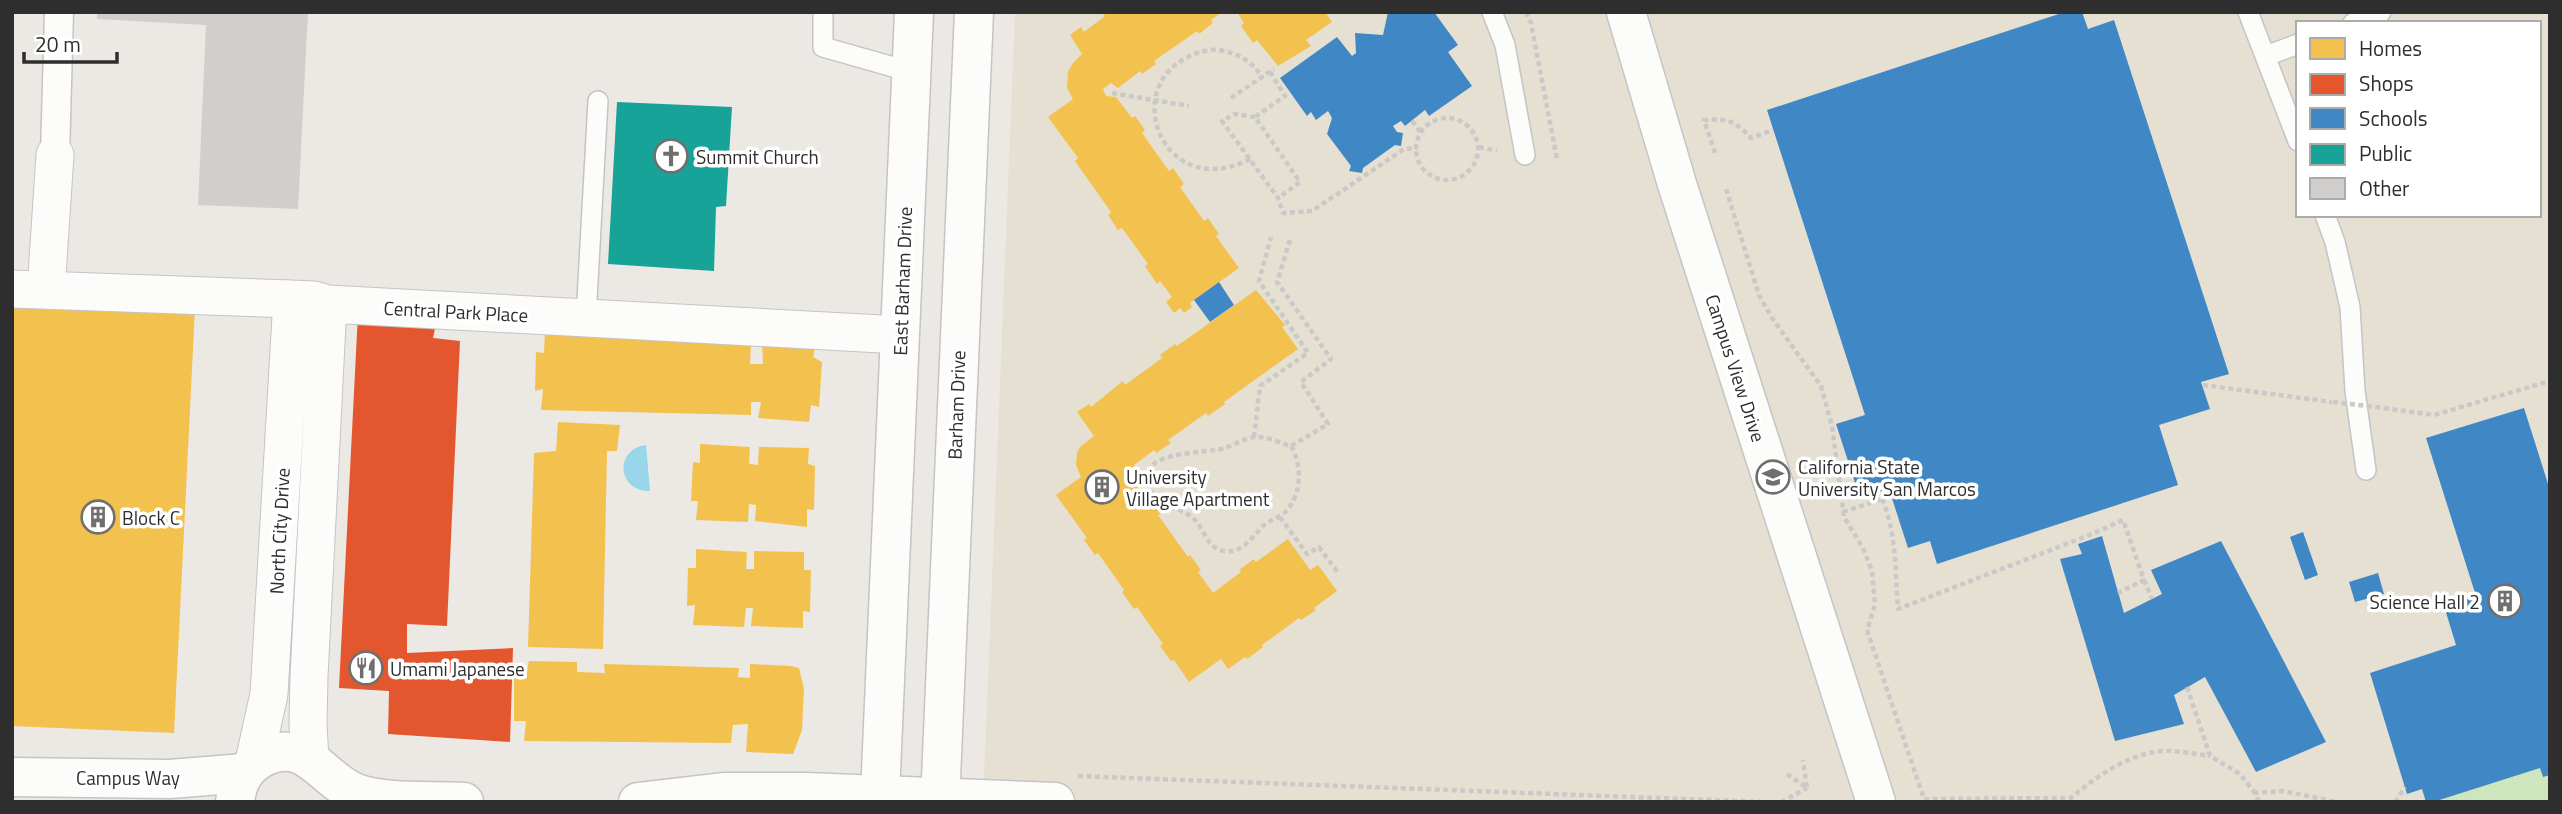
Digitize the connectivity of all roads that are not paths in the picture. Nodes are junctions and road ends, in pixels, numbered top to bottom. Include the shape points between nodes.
1 (59, 12) edge
2 (823, 12) edge
3 (914, 12) edge
4 (974, 12) edge
5 (1492, 12) edge
6 (1626, 12) edge
7 (2248, 12) edge
8 (2381, 12) edge
9 (2358, 21) edge
10 (2296, 45) edge
11 (2266, 56) junction
12 (911, 72) junction
13 (598, 101) dead end
14 (2296, 136) edge
15 (55, 155) joint
16 (1525, 155) dead end
17 (2326, 217) edge
18 (29, 290) edge
19 (292, 299) junction
20 (328, 304) junction
21 (586, 318) junction
22 (899, 353) junction
23 (2366, 470) dead end
24 (322, 776) edge
25 (12, 777) edge
26 (244, 779) edge
27 (1062, 788) edge
28 (878, 798) edge
29 (940, 799) edge
30 (464, 802) edge
31 (638, 802) edge
32 (1876, 802) edge

1 - 15 street
2 - 12 lane via 823,47
3 - 12 street
4 - 29 street, Barham Drive
5 - 16 lane via 1505,46
6 - 32 street, Campus View Drive
7 - 11 lane
8 - 9 lane
10 - 11 lane
11 - 14 lane
12 - 22 street, East Barham Drive
13 - 21 lane
15 - 18 street
17 - 23 lane via 2350,307
18 - 19 street, Central Park Place
19 - 20 street, Central Park Place
19 - 26 street, North City Drive via 268,701
20 - 21 street, Central Park Place
20 - 24 street, North City Drive via 307,723
21 - 22 street, Central Park Place
22 - 28 street
24 - 26 street, Campus Way via 296,752 282,752 267,755
24 - 30 street, Campus Way via 355,792 386,798
25 - 26 street, Campus Way
27 - 29 street
28 - 29 street
28 - 31 street via 723,792

